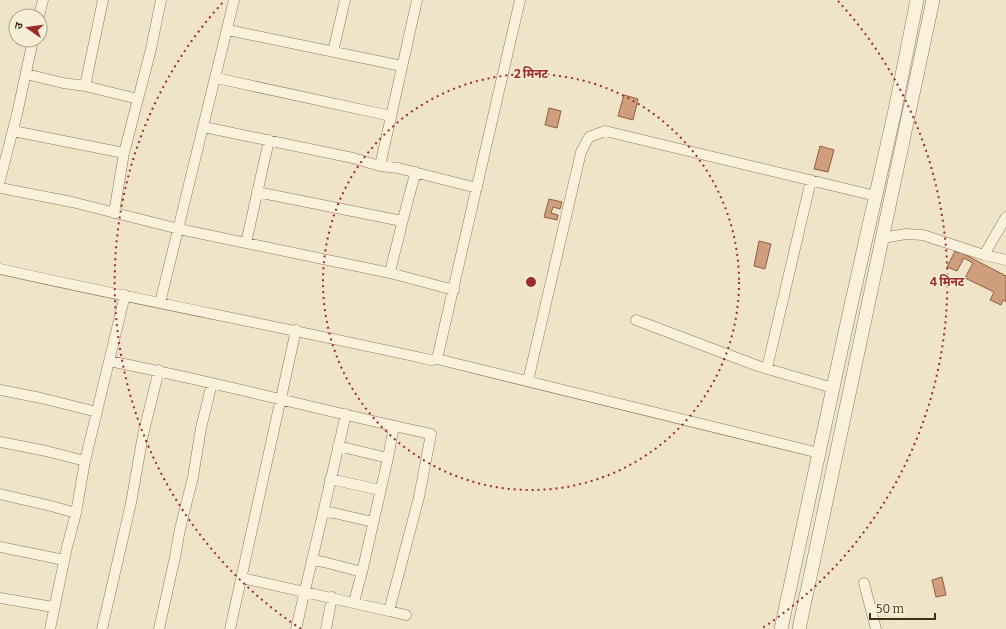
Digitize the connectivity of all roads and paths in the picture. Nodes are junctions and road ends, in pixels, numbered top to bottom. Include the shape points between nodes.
1 (103, 0) edge
2 (161, 0) edge
3 (234, 0) edge
4 (417, 0) edge
5 (520, 0) edge
6 (917, 0) edge
7 (933, 0) edge
8 (341, 1) edge
9 (228, 30) junction
10 (31, 48) edge
11 (333, 52) junction
12 (402, 66) junction
13 (26, 74) junction
14 (216, 78) junction
15 (85, 86) junction
16 (138, 98) junction
17 (391, 116) junction
18 (204, 127) junction
19 (12, 131) junction
20 (269, 140) junction
21 (124, 153) junction
22 (380, 166) junction
23 (416, 172) junction
24 (0, 180) edge
25 (811, 180) junction
26 (0, 188) edge
27 (477, 188) junction
28 (257, 192) junction
29 (876, 196) junction
30 (114, 213) junction
31 (1006, 217) edge
32 (402, 221) junction
33 (179, 229) junction
34 (882, 238) junction
35 (246, 243) junction
36 (984, 255) junction
37 (1006, 260) edge
38 (0, 269) edge
39 (390, 273) junction
40 (454, 290) junction
41 (125, 295) junction
42 (160, 303) junction
43 (636, 320) dead end
44 (296, 330) junction
45 (437, 359) junction
46 (109, 361) junction
47 (766, 368) junction
48 (159, 370) junction
49 (528, 381) junction
50 (212, 383) junction
51 (833, 388) junction
52 (0, 390) edge
53 (281, 399) junction
54 (97, 412) junction
55 (346, 414) junction
56 (394, 426) junction
57 (0, 442) edge
58 (338, 446) junction
59 (819, 453) junction
60 (388, 458) junction
61 (85, 461) junction
62 (330, 479) junction
63 (380, 490) junction
64 (0, 494) edge
65 (324, 512) junction
66 (76, 513) junction
67 (373, 522) junction
68 (0, 547) edge
69 (64, 560) junction
70 (312, 560) junction
71 (362, 572) junction
72 (242, 578) junction
73 (864, 583) dead end
74 (305, 592) junction
75 (0, 598) edge
76 (332, 598) junction
77 (354, 602) junction
78 (53, 607) junction
79 (389, 611) junction
80 (406, 615) dead end
81 (50, 629) edge
82 (102, 629) edge
83 (159, 629) edge
84 (230, 629) edge
85 (296, 629) edge
86 (326, 629) edge
87 (781, 629) edge
88 (799, 629) edge
89 (876, 629) edge

1 - 15 street
2 - 16 street
3 - 9 street
4 - 12 street
5 - 27 street
6 - 29 street
7 - 34 street
8 - 11 street
9 - 11 street
9 - 14 street
10 - 13 street
11 - 12 street
12 - 17 street
13 - 15 street
13 - 19 street
14 - 17 street
14 - 18 street
15 - 16 street
16 - 21 street
17 - 22 street
18 - 20 street
18 - 33 street
19 - 21 street
19 - 24 street
20 - 22 street
20 - 28 street
21 - 30 street
22 - 23 street
23 - 27 street
23 - 32 street
25 - 29 street
25 - 47 street
25 - 49 street via 605,131 589,137 581,152
26 - 30 street via 50,196
27 - 40 street
28 - 32 street
28 - 35 street
29 - 51 street
30 - 33 street
31 - 36 street
32 - 39 street
33 - 35 street
33 - 42 street
34 - 36 street via 906,234 923,235
34 - 88 street
35 - 39 street
36 - 37 street
38 - 41 street
39 - 40 street
40 - 45 street
41 - 42 street
41 - 46 street
42 - 44 street
43 - 47 street
44 - 45 street via 431,360
44 - 53 street
45 - 49 street
46 - 48 street
46 - 54 street
47 - 51 street
48 - 50 street
48 - 82 street
49 - 59 street
50 - 53 street
50 - 83 street
51 - 59 street
52 - 54 street
53 - 55 street
53 - 72 street
54 - 61 street
55 - 56 street
55 - 58 street
56 - 60 street
56 - 79 street via 431,434 419,498
57 - 61 street
58 - 60 street
58 - 62 street
59 - 87 street
60 - 63 street
61 - 66 street
62 - 63 street
62 - 65 street
63 - 67 street
64 - 66 street
65 - 67 street
65 - 70 street
66 - 69 street
67 - 71 street
68 - 69 street
69 - 78 street
70 - 71 street
70 - 74 street
71 - 77 street
72 - 74 street
72 - 84 street
73 - 89 street
74 - 76 street
74 - 85 street
75 - 78 street
76 - 77 street
76 - 86 street
77 - 79 street
78 - 81 street
79 - 80 street

